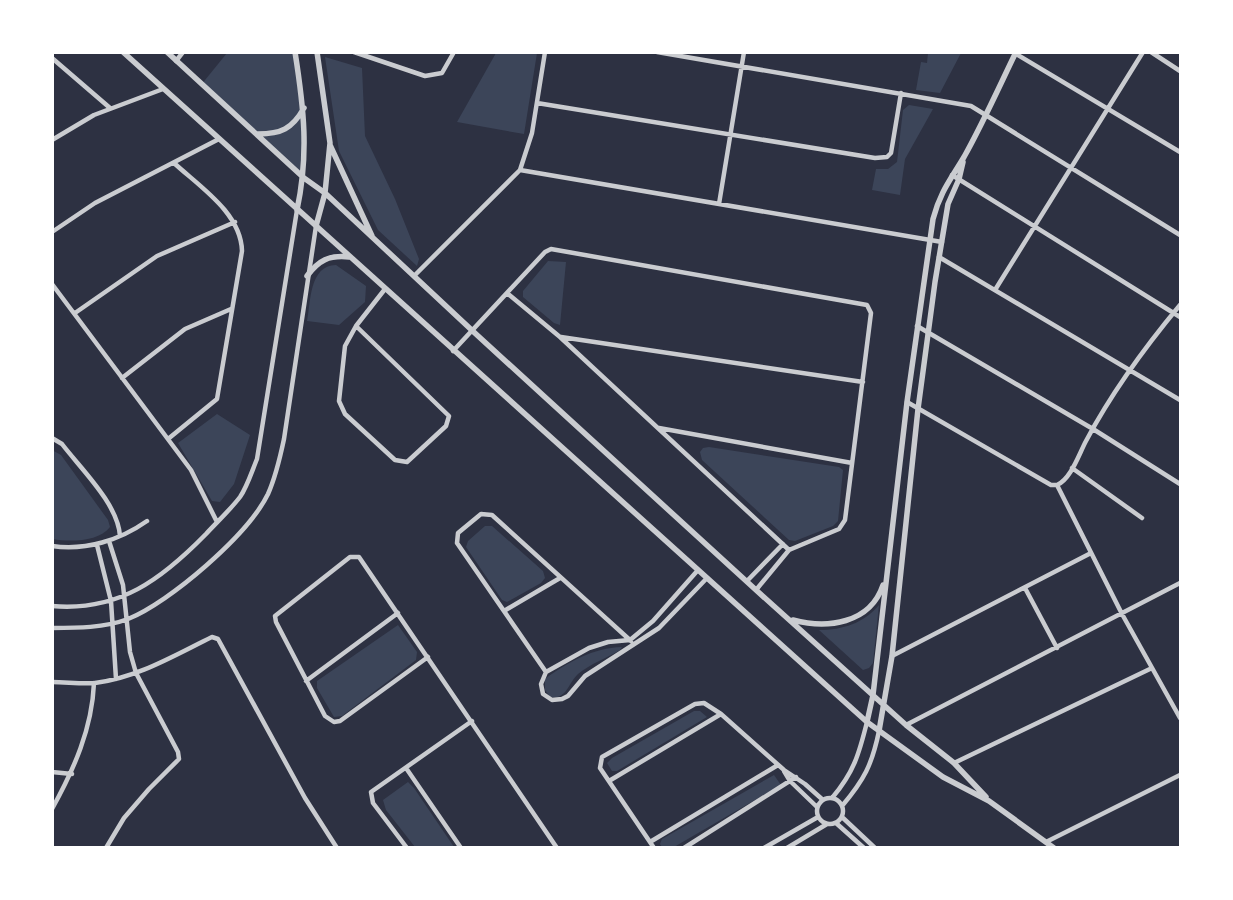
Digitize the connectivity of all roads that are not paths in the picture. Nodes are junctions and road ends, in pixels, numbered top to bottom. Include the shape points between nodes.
1 (122, 52) edge
2 (167, 52) edge
3 (183, 52) edge
4 (295, 52) edge
5 (317, 52) edge
6 (354, 52) edge
7 (454, 52) edge
8 (545, 52) edge
9 (657, 52) edge
10 (744, 52) edge
11 (1143, 52) edge
12 (1150, 52) edge
13 (1016, 53) edge
14 (52, 58) edge
15 (176, 61) junction
16 (742, 66) junction
17 (1180, 71) edge
18 (163, 89) junction
19 (901, 93) junction
20 (537, 103) junction
21 (110, 108) junction
22 (304, 108) junction
23 (1108, 108) junction
24 (985, 114) junction
25 (258, 134) junction
26 (731, 135) junction
27 (219, 139) junction
28 (52, 140) edge
29 (330, 144) junction
30 (1180, 152) edge
31 (964, 157) junction
32 (174, 163) junction
33 (520, 170) junction
34 (1071, 170) junction
35 (952, 174) junction
36 (304, 178) junction
37 (959, 179) junction
38 (325, 193) junction
39 (720, 204) junction
40 (297, 210) junction
41 (235, 222) junction
42 (316, 226) junction
43 (1035, 227) junction
44 (52, 232) edge
45 (1180, 235) edge
46 (930, 240) junction
47 (374, 241) junction
48 (942, 242) junction
49 (349, 257) junction
50 (939, 257) junction
51 (308, 276) junction
52 (414, 276) junction
53 (52, 284) edge
54 (385, 289) junction
55 (995, 290) junction
56 (507, 293) junction
57 (1180, 304) edge
58 (231, 309) junction
59 (75, 313) junction
60 (1174, 313) junction
61 (1180, 317) edge
62 (356, 326) junction
63 (917, 326) junction
64 (472, 331) junction
65 (928, 332) junction
66 (560, 337) junction
67 (454, 351) junction
68 (1129, 370) junction
69 (122, 378) junction
70 (863, 382) junction
71 (1180, 400) edge
72 (907, 402) junction
73 (918, 409) junction
74 (657, 428) junction
75 (1093, 428) junction
76 (52, 438) edge
77 (168, 439) junction
78 (852, 462) junction
79 (1072, 468) junction
80 (1180, 484) edge
81 (1056, 485) junction
82 (1142, 518) dead end
83 (147, 522) dead end
84 (217, 522) junction
85 (120, 536) junction
86 (109, 542) junction
87 (783, 544) junction
88 (97, 545) junction
89 (52, 546) edge
90 (789, 550) junction
91 (1091, 553) junction
92 (698, 570) junction
93 (888, 573) junction
94 (901, 574) junction
95 (560, 578) junction
96 (707, 578) junction
97 (747, 581) junction
98 (1180, 583) edge
99 (1025, 588) junction
100 (756, 590) junction
101 (125, 596) junction
102 (111, 601) junction
103 (52, 606) edge
104 (504, 611) junction
105 (398, 613) junction
106 (1122, 614) junction
107 (127, 619) junction
108 (791, 620) junction
109 (114, 622) junction
110 (52, 628) edge
111 (630, 640) junction
112 (635, 644) junction
113 (1057, 648) junction
114 (892, 656) junction
115 (428, 657) junction
116 (1152, 668) junction
117 (546, 672) junction
118 (136, 673) junction
119 (116, 679) junction
120 (306, 681) junction
121 (52, 682) edge
122 (94, 683) junction
123 (873, 695) junction
124 (885, 706) junction
125 (721, 714) junction
126 (1180, 718) edge
127 (472, 721) junction
128 (867, 722) junction
129 (906, 725) junction
130 (879, 731) junction
131 (954, 763) junction
132 (778, 765) junction
133 (406, 768) junction
134 (784, 770) junction
135 (52, 772) edge
136 (72, 774) junction
137 (1180, 775) edge
138 (796, 777) junction
139 (609, 781) junction
140 (790, 781) junction
141 (832, 798) junction
142 (823, 800) junction
143 (989, 801) junction
144 (842, 806) junction
145 (817, 807) junction
146 (52, 809) edge
147 (818, 817) junction
148 (842, 817) junction
149 (836, 823) junction
150 (827, 824) junction
151 (1048, 841) junction
152 (650, 842) junction
153 (874, 847) edge
154 (106, 848) edge
155 (337, 848) edge
156 (407, 848) edge
157 (461, 848) edge
158 (557, 848) edge
159 (654, 848) edge
160 (684, 848) edge
161 (764, 848) edge
162 (787, 848) edge
163 (864, 848) edge
164 (1054, 848) edge

1 - 18 street
2 - 15 street
3 - 15 street
4 - 22 street
5 - 29 street
6 - 7 street via 426,76 442,73
8 - 20 street
9 - 16 street
10 - 16 street
11 - 23 street
12 - 17 street
13 - 23 street
13 - 24 street
14 - 21 street
15 - 25 street
16 - 19 street
16 - 26 street
18 - 21 street
18 - 27 street
19 - 24 street via 961,103
19 - 26 street via 891,153 887,157 875,158
20 - 26 street
20 - 33 street via 527,153
21 - 28 street
22 - 25 street via 298,120 286,130
22 - 36 street
23 - 30 street
23 - 34 street
24 - 31 street
24 - 34 street
25 - 36 street
26 - 39 street
27 - 32 street
27 - 40 street
29 - 38 street
29 - 47 street
31 - 35 street
31 - 37 street
32 - 41 street
32 - 44 street via 95,203
33 - 39 street
33 - 52 street
34 - 43 street
34 - 45 street
35 - 37 street
35 - 46 street via 938,198
36 - 38 street
36 - 40 street
37 - 43 street
37 - 48 street via 948,204
38 - 42 street
38 - 47 street
39 - 46 street
40 - 42 street
40 - 84 street via 257,459 240,496
41 - 58 street via 242,237 242,251
41 - 59 street via 157,256
42 - 49 street
42 - 51 street
43 - 55 street
43 - 60 street
46 - 48 street
46 - 63 street
47 - 52 street
48 - 50 street
49 - 51 street via 324,259
49 - 54 street
50 - 55 street
50 - 65 street
51 - 107 street via 284,439 267,495 246,523 180,589
52 - 64 street
53 - 59 street
54 - 62 street
54 - 67 street
55 - 68 street
56 - 64 street
56 - 66 street
56 - 70 street via 545,252 555,249 864,303 871,314
57 - 60 street
58 - 69 street via 185,329
58 - 77 street via 217,399
59 - 69 street
60 - 61 street
60 - 68 street
62 - 62 street via 345,346 339,401 341,410 395,460 407,462 446,426 449,416
63 - 65 street
63 - 72 street
64 - 67 street
64 - 97 street
65 - 73 street
65 - 75 street
66 - 70 street
66 - 74 street
67 - 92 street
68 - 71 street
68 - 75 street
69 - 77 street
70 - 78 street
72 - 73 street
72 - 93 street
73 - 81 street
73 - 94 street
74 - 78 street
74 - 87 street
75 - 79 street
75 - 80 street
76 - 85 street via 62,444 113,510
77 - 84 street via 191,470
78 - 90 street via 846,520 842,526
79 - 81 street via 1064,481
79 - 82 street
81 - 91 street
83 - 85 street
84 - 101 street via 158,578
85 - 86 street
86 - 88 street
86 - 101 street
87 - 90 street
87 - 97 street
88 - 89 street
88 - 102 street
90 - 100 street
91 - 99 street
91 - 106 street
92 - 96 street
92 - 111 street via 653,622
93 - 94 street
93 - 108 street via 880,593 869,608 854,619 821,625
93 - 123 street
94 - 114 street
95 - 104 street
95 - 104 street via 492,514 481,514 458,533 456,540
95 - 111 street
96 - 112 street via 667,622
96 - 128 street
97 - 100 street
98 - 106 street
99 - 113 street
99 - 114 street
100 - 108 street
101 - 102 street
101 - 107 street
102 - 103 street
102 - 109 street
104 - 117 street
105 - 115 street
105 - 120 street
105 - 120 street via 360,559 350,557 275,616
106 - 113 street
106 - 116 street
107 - 109 street
107 - 118 street
108 - 123 street
109 - 110 street via 83,628
109 - 119 street
111 - 112 street
111 - 117 street via 589,648
112 - 117 street via 585,676 562,699 552,700 544,694 541,684
113 - 129 street
114 - 124 street
115 - 120 street via 340,722 327,719
115 - 127 street
116 - 126 street
116 - 131 street
118 - 119 street
118 - 154 street via 179,759 124,818
118 - 155 street via 212,637 218,639 304,798
119 - 122 street
121 - 122 street
122 - 136 street via 88,723
123 - 124 street
123 - 128 street
124 - 129 street
124 - 130 street
125 - 132 street
125 - 139 street
125 - 139 street via 704,703 695,704 602,756 600,768
127 - 133 street
127 - 158 street
128 - 130 street
128 - 141 street via 860,751 848,779
129 - 131 street
130 - 143 street via 943,777
130 - 144 street via 874,756 861,784
131 - 143 street
132 - 134 street
132 - 152 street
133 - 156 street via 371,796
133 - 157 street
134 - 138 street
134 - 140 street
135 - 136 street
136 - 146 street
137 - 151 street
138 - 140 street
138 - 142 street
139 - 152 street
140 - 145 street
140 - 160 street
141 - 142 street
141 - 144 street
142 - 145 street
143 - 151 street
144 - 148 street
145 - 147 street
147 - 150 street
147 - 161 street
148 - 149 street
148 - 153 street
149 - 150 street
149 - 163 street
150 - 162 street
151 - 164 street
152 - 159 street

